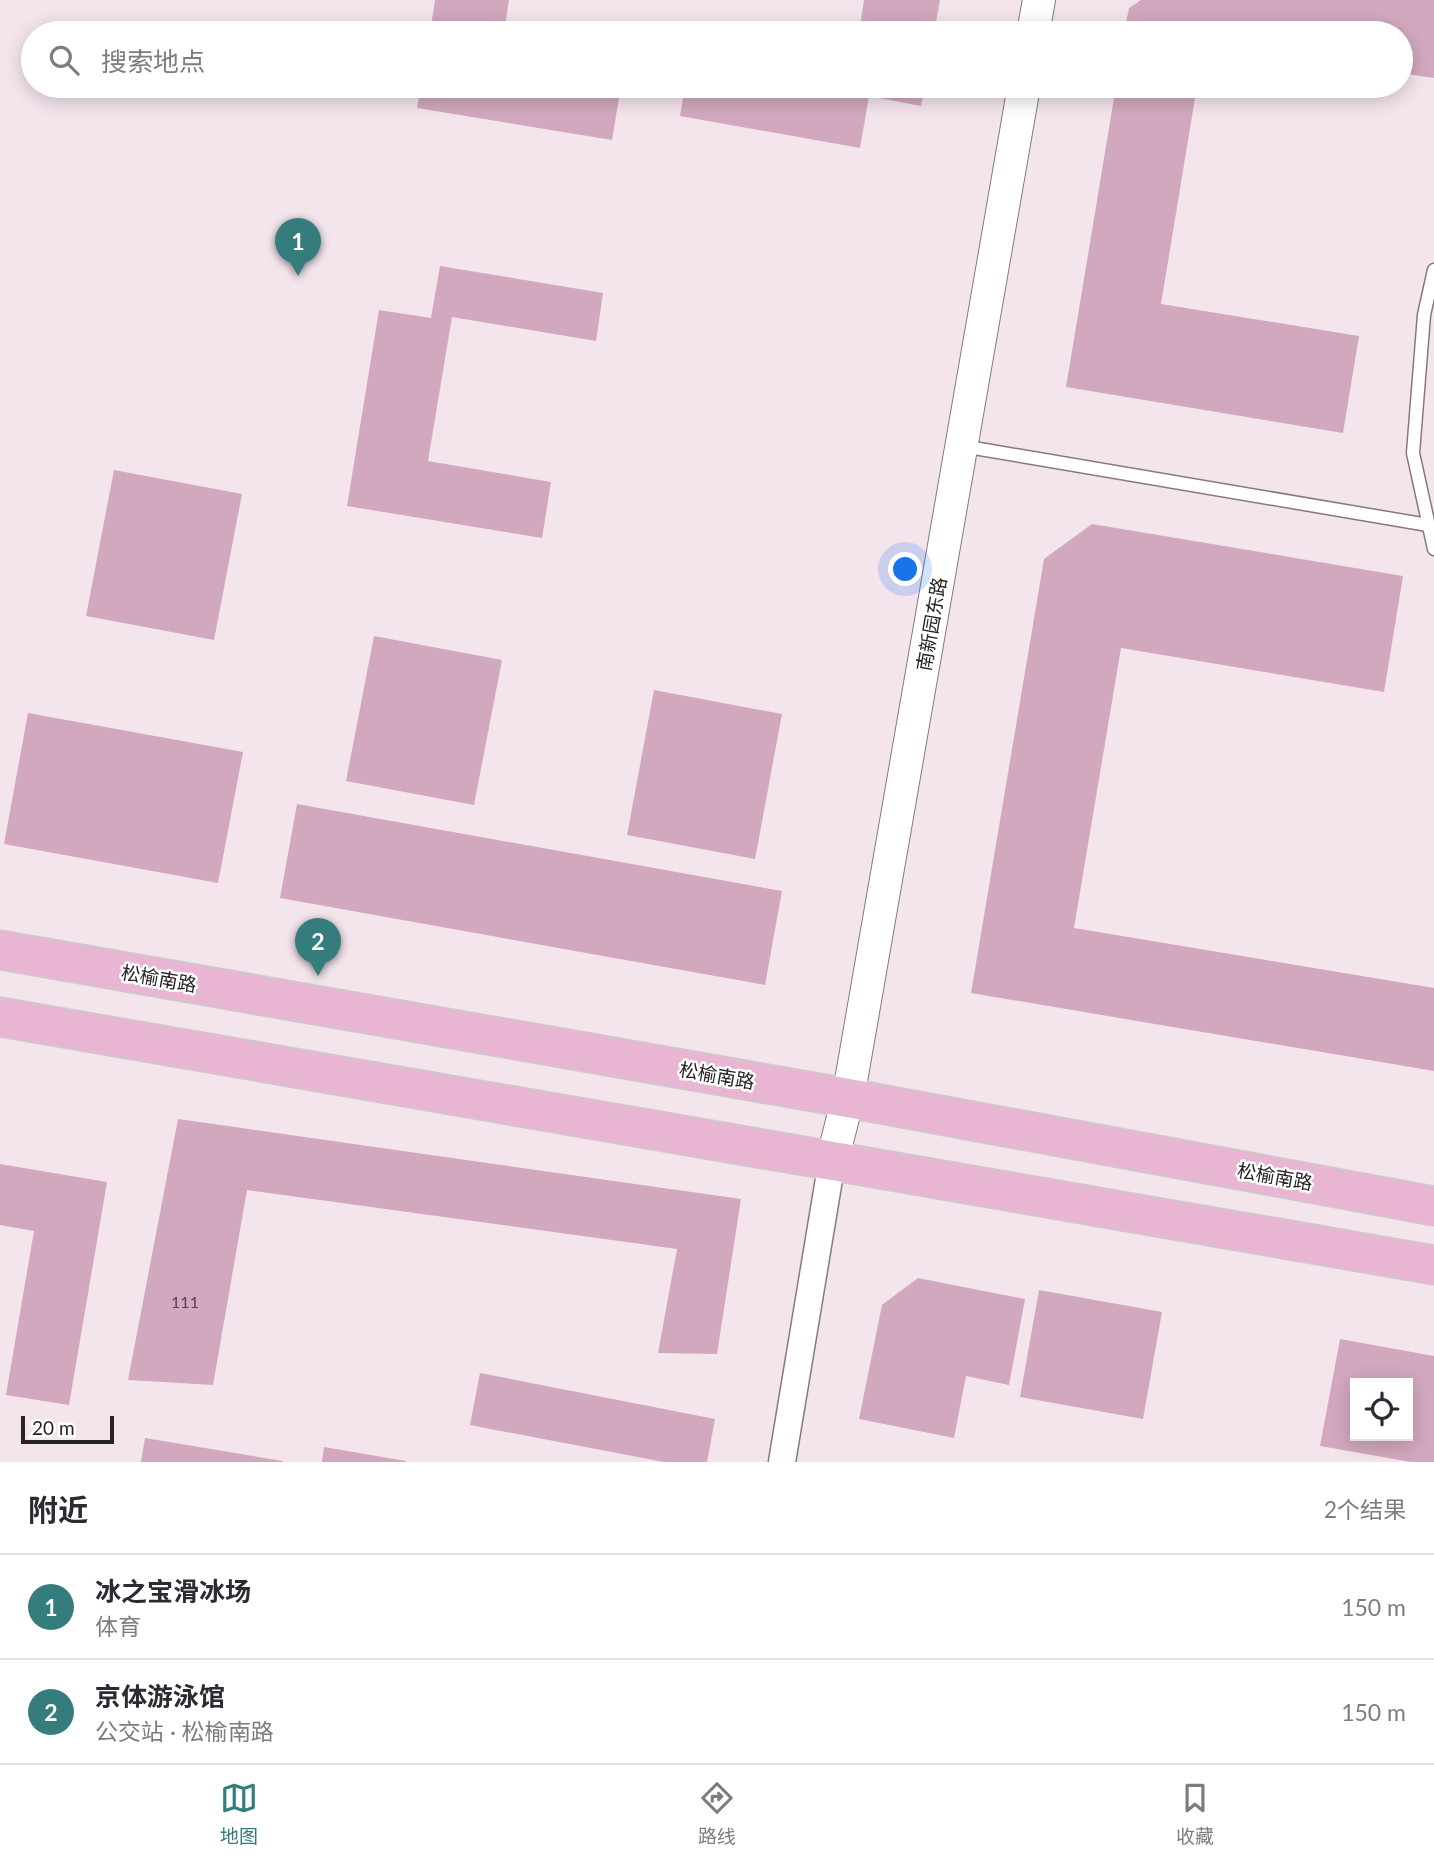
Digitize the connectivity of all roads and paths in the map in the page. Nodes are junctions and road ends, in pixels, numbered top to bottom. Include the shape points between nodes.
1 (1039, 0) edge
2 (1035, 21) edge
3 (1022, 98) edge
4 (1434, 270) edge
5 (962, 446) junction
6 (1428, 525) junction
7 (1434, 548) edge
8 (0, 950) edge
9 (0, 1017) edge
10 (848, 1098) junction
11 (832, 1161) junction
12 (1434, 1206) edge
13 (1434, 1265) edge
14 (782, 1462) edge

1 - 2 street
3 - 5 street, 南新园东路
4 - 6 lane via 1424,316 1413,453
5 - 6 lane
5 - 10 street, 南新园东路
6 - 7 lane
8 - 10 main road, 松榆南路
9 - 11 main road
10 - 11 street, 南新园东路
10 - 12 main road, 松榆南路
11 - 13 main road
11 - 14 street

